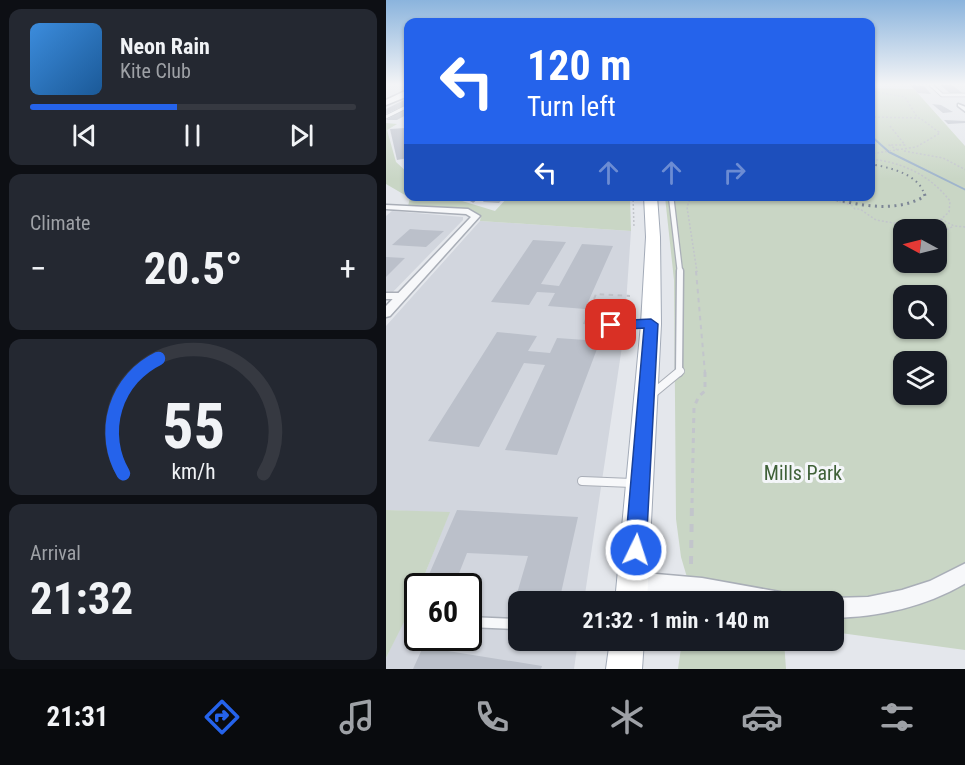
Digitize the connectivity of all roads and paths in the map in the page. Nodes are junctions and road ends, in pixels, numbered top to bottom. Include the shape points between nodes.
1 (875, 117) edge
2 (920, 118) joint
3 (890, 126) dead end
4 (899, 150) junction
5 (875, 153) edge
6 (875, 160) edge
7 (965, 171) edge
8 (633, 201) edge
9 (650, 201) edge
10 (672, 201) edge
11 (689, 201) edge
12 (837, 201) edge
13 (847, 201) edge
14 (851, 205) junction
15 (386, 207) edge
16 (941, 219) edge
17 (947, 222) edge
18 (893, 223) edge
19 (954, 226) junction
20 (964, 227) edge
21 (634, 228) dead end
22 (947, 230) edge
23 (386, 296) edge
24 (402, 296) junction
25 (630, 296) dead end
26 (386, 313) edge
27 (584, 324) dead end
28 (651, 324) junction
29 (611, 325) dead end
30 (646, 399) junction
31 (582, 481) dead end
32 (641, 483) junction
33 (691, 564) dead end
34 (965, 572) edge
35 (632, 591) edge
36 (650, 591) edge
37 (719, 591) edge
38 (844, 608) edge
39 (482, 623) edge
40 (508, 624) edge
41 (626, 651) edge
42 (624, 669) edge

1 - 2 path
2 - 4 path via 940,133 916,147
3 - 4 path via 905,145 889,144
4 - 5 path
4 - 7 path via 924,152 951,161
6 - 16 path via 894,164 935,183 950,201 949,212
8 - 21 path
9 - 28 main road
10 - 30 lane via 680,260 680,372
11 - 33 path via 706,383 694,406
12 - 14 path
13 - 14 path
14 - 18 path via 876,220
15 - 24 street via 468,212 476,216
17 - 19 path
19 - 20 path
19 - 22 path
23 - 24 lane
24 - 26 street
25 - 27 path via 596,294
28 - 29 lane
28 - 30 main road
30 - 32 main road
31 - 32 lane
32 - 35 main road
34 - 38 street via 918,597 882,606
36 - 37 street
39 - 40 lane
41 - 42 main road

